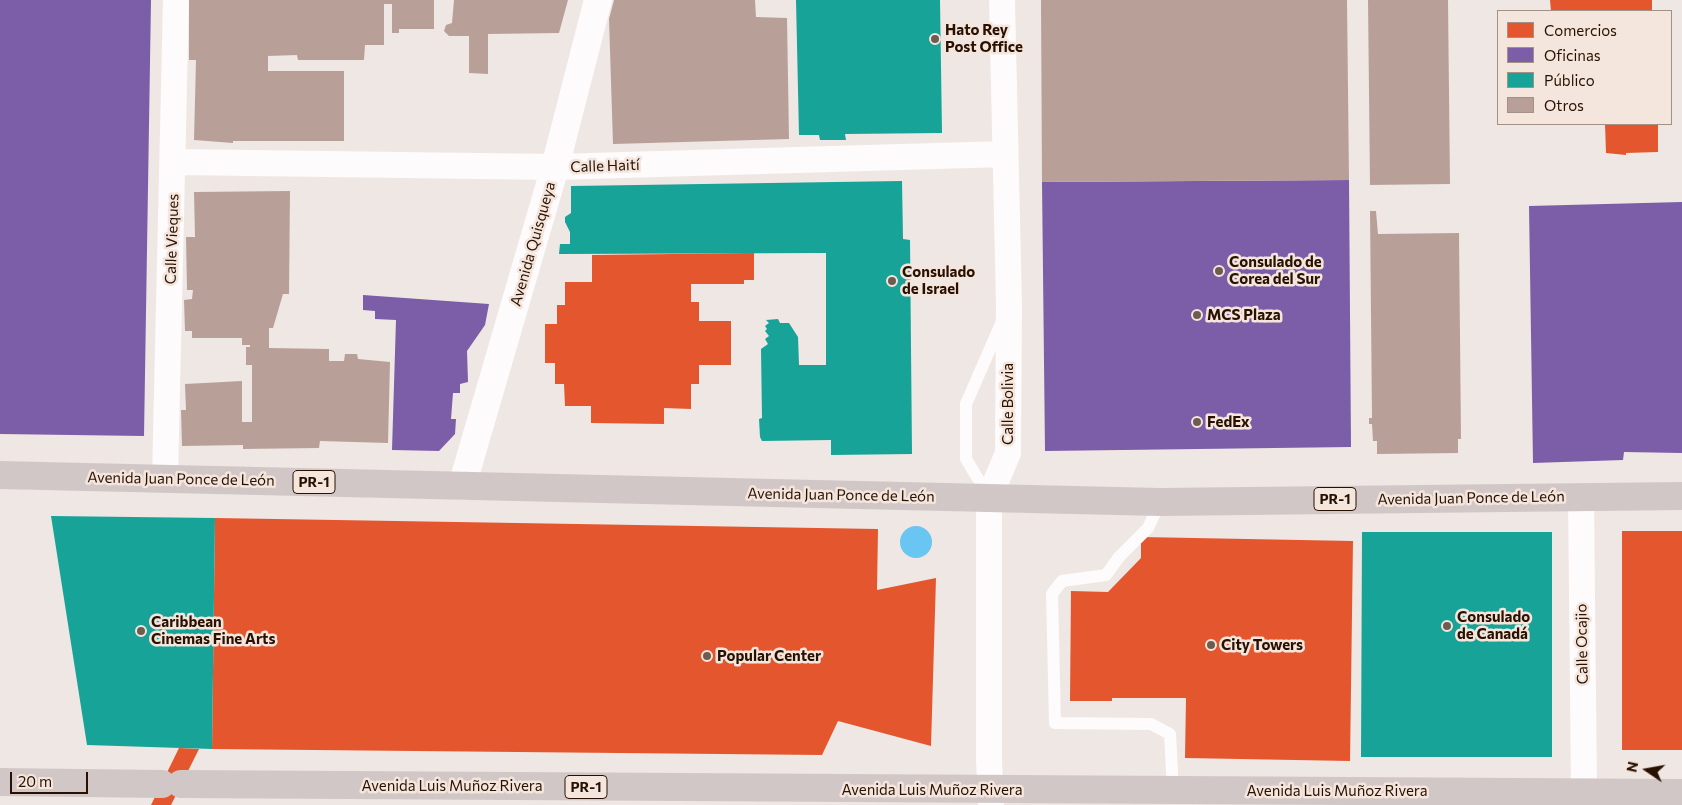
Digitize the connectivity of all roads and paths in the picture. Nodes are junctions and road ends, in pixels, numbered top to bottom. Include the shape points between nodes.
1 (176, 0) edge
2 (598, 0) edge
3 (1002, 0) edge
4 (1005, 154) junction
5 (174, 162) junction
6 (555, 167) junction
7 (1008, 305) junction
8 (0, 475) edge
9 (165, 478) junction
10 (462, 486) junction
11 (1682, 496) edge
12 (1581, 497) junction
13 (989, 498) junction
14 (1160, 502) junction
15 (0, 782) edge
16 (1173, 790) junction
17 (1584, 792) junction
18 (1682, 793) edge
19 (991, 798) edge

1 - 5 street, Calle Vieques
2 - 6 street, Avenida Quisqueya
3 - 4 street, Calle Bolivia
4 - 6 street, Calle Haití
4 - 7 street, Calle Bolivia
5 - 6 street, Calle Haití
5 - 9 street, Calle Vieques
6 - 10 street, Avenida Quisqueya
7 - 13 street, Calle Bolivia via 1008,454
7 - 13 lane via 966,404 966,459
8 - 9 main road, Avenida Juan Ponce de León / PR-1
9 - 10 main road, Avenida Juan Ponce de León / PR-1
10 - 13 main road, Avenida Juan Ponce de León / PR-1
11 - 12 main road, Avenida Juan Ponce de León / PR-1
12 - 14 main road, Avenida Juan Ponce de León / PR-1
12 - 17 street, Calle Ocajio
13 - 14 main road, Avenida Juan Ponce de León / PR-1
13 - 19 street, Calle Bolivia
14 - 16 lane via 1148,528 1106,575 1062,581 1052,594 1055,723 1151,724 1170,734
15 - 19 main road, Avenida Luis Muñoz Rivera / PR-1
16 - 17 main road, Avenida Luis Muñoz Rivera / PR-1
16 - 19 main road, Avenida Luis Muñoz Rivera / PR-1
17 - 18 main road, Avenida Luis Muñoz Rivera / PR-1

